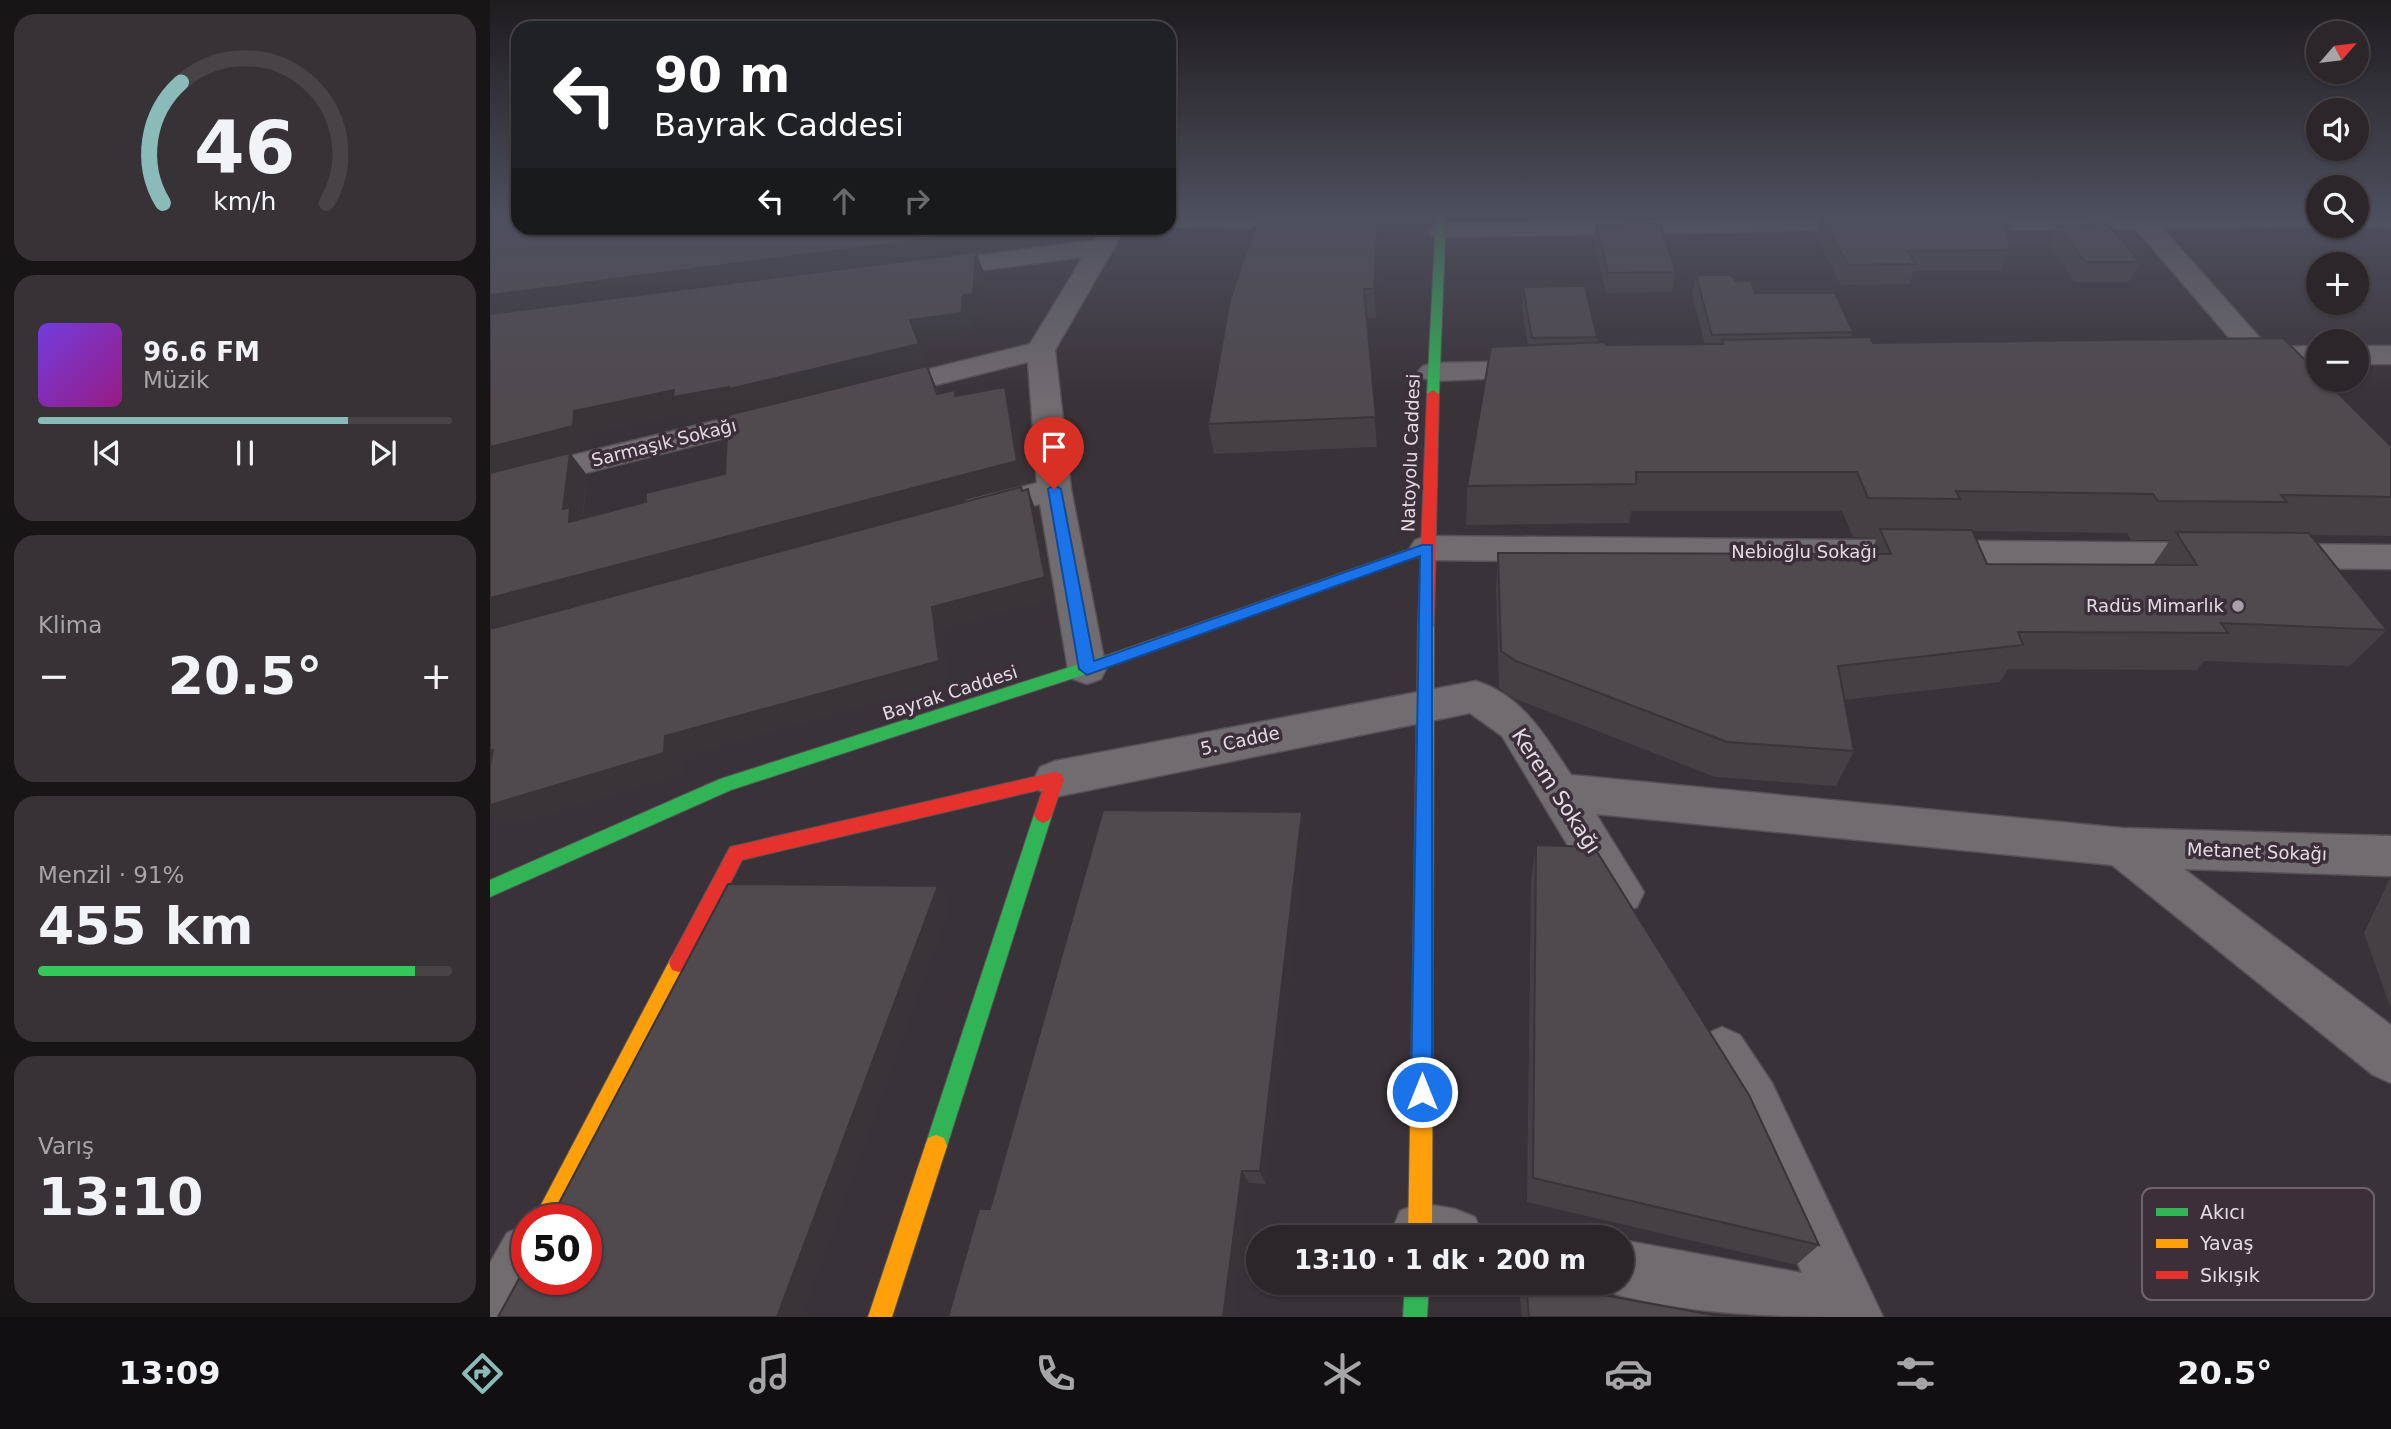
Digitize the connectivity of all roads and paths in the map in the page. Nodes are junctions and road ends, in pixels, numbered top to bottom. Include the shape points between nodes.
1 (1085, 277) edge
2 (1437, 277) edge
3 (2192, 277) edge
4 (1041, 350) junction
5 (2259, 355) junction
6 (2306, 355) edge
7 (2369, 355) edge
8 (2391, 355) edge
9 (2217, 356) edge
10 (1573, 369) edge
11 (1433, 372) junction
12 (2296, 393) edge
13 (853, 397) edge
14 (799, 410) edge
15 (490, 486) edge
16 (1054, 489) junction
17 (947, 518) edge
18 (1427, 548) junction
19 (2391, 556) edge
20 (1087, 669) junction
21 (1426, 703) junction
22 (1055, 779) junction
23 (1558, 792) junction
24 (2122, 847) junction
25 (2391, 856) edge
26 (490, 889) edge
27 (1645, 930) edge
28 (1703, 1022) edge
29 (2391, 1057) edge
30 (552, 1204) edge
31 (1428, 1225) edge
32 (1634, 1271) edge
33 (511, 1284) edge
34 (1419, 1295) edge
35 (1851, 1314) edge
36 (494, 1317) edge
37 (880, 1317) edge
38 (1415, 1317) edge

1 - 4 street
2 - 11 street, Natoyolu Caddesi
3 - 5 street
4 - 13 street
4 - 16 street
5 - 6 street
5 - 9 street
5 - 12 street
7 - 8 street
10 - 11 street
11 - 18 street, Natoyolu Caddesi
14 - 15 street, Sarmaşık Sokağı
16 - 17 street
16 - 20 street
18 - 19 street, Nebioğlu Sokağı
18 - 20 street, Bayrak Caddesi
18 - 21 street, Natoyolu Caddesi
20 - 26 street, Bayrak Caddesi via 726,784
21 - 22 street, 5. Cadde
21 - 23 street, Kerem Sokağı via 1476,696 1516,725
21 - 31 street, Natoyolu Caddesi
22 - 30 street via 736,853
22 - 37 street
23 - 24 street, Metanet Sokağı
23 - 27 street, Kerem Sokağı
24 - 25 street, Metanet Sokağı
24 - 29 street
28 - 35 street via 1754,1102
32 - 35 street
33 - 36 street
34 - 38 street, Natoyolu Caddesi

